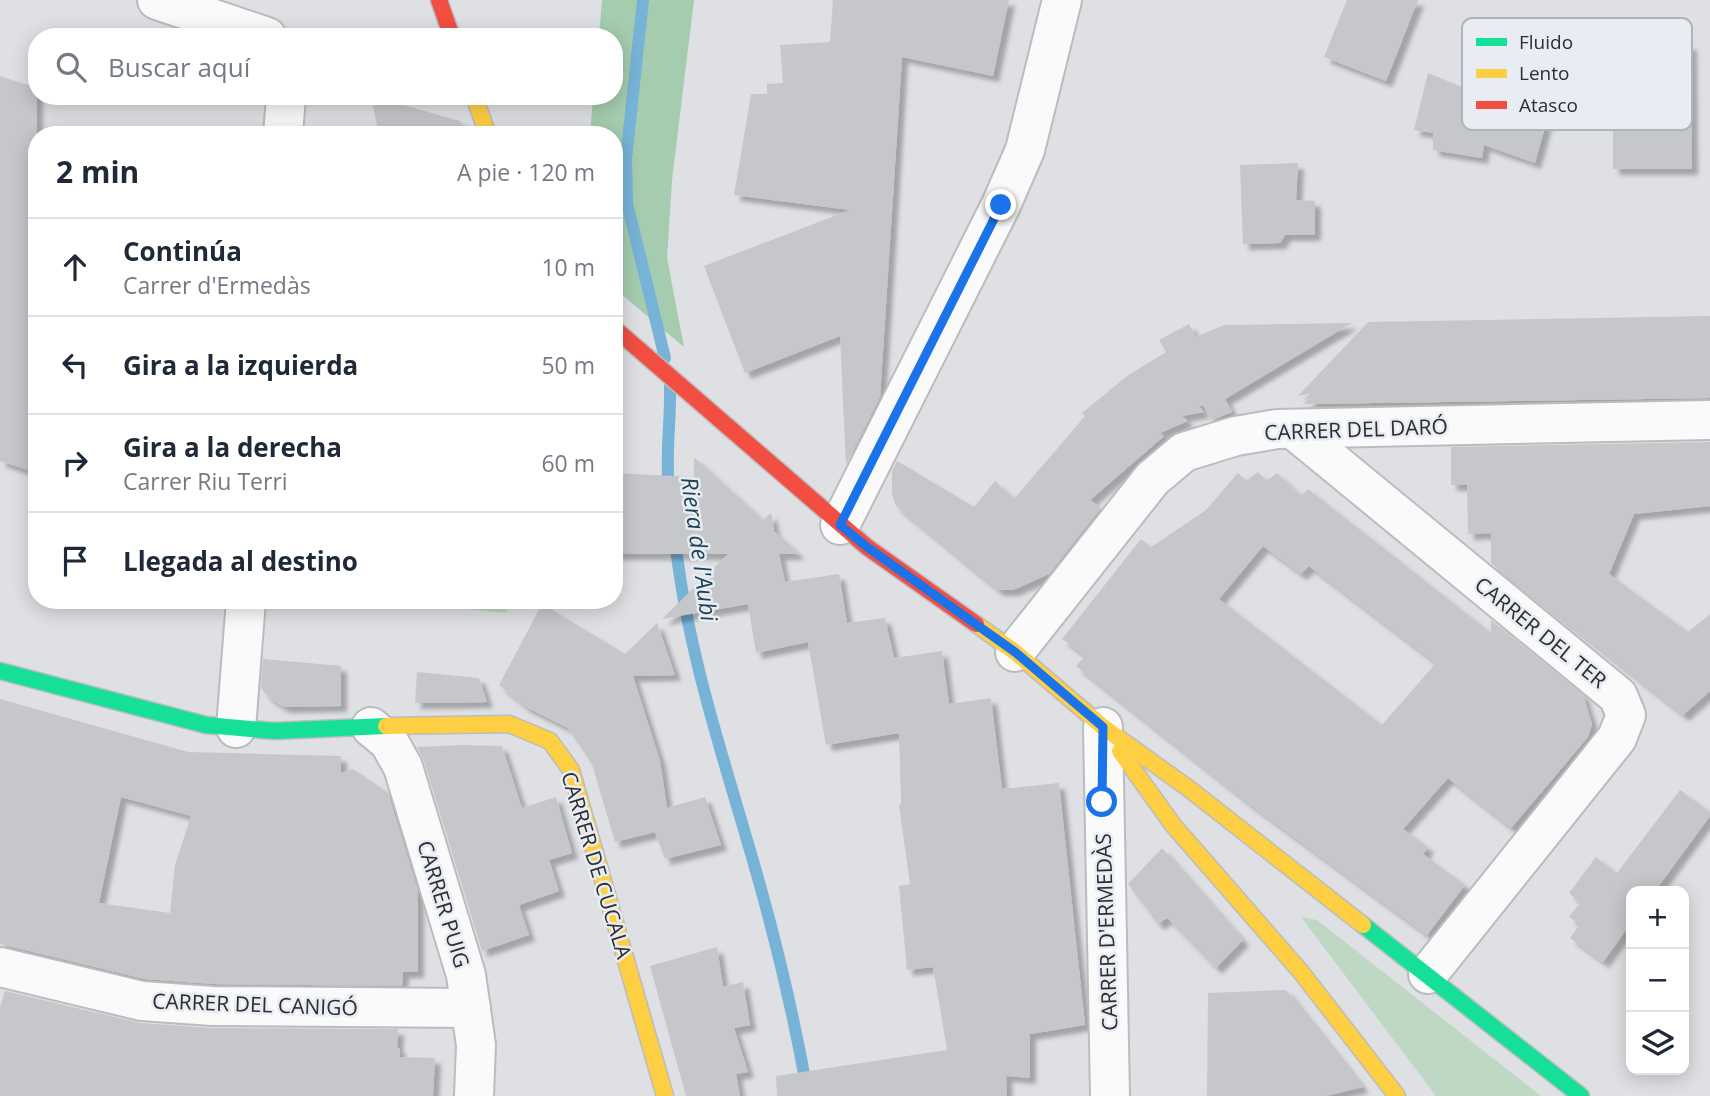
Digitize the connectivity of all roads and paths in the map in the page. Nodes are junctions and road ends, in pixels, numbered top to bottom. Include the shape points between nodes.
1 (157, 0) edge
2 (439, 0) edge
3 (1062, 0) edge
4 (240, 28) edge
5 (449, 28) edge
6 (285, 105) edge
7 (284, 126) edge
8 (623, 336) edge
9 (1710, 421) edge
10 (1293, 429) junction
11 (840, 525) junction
12 (245, 609) edge
13 (1015, 652) junction
14 (0, 671) edge
15 (371, 727) junction
16 (1103, 727) junction
17 (236, 728) junction
18 (0, 967) edge
19 (1428, 974) junction
20 (471, 1008) junction
21 (474, 1096) edge
22 (665, 1096) edge
23 (1110, 1096) edge
24 (1396, 1096) edge
25 (1581, 1096) edge

1 - 4 street
2 - 5 street
3 - 11 street via 1025,150
6 - 7 street
8 - 11 street
9 - 10 street, CARRER DEL DARÓ
10 - 13 street, CARRER DEL DARÓ via 1236,436 1184,452 1152,479
10 - 19 street, CARRER DEL TER via 1618,696 1626,715 1617,738
11 - 13 street
12 - 17 street
13 - 16 street
14 - 17 street, CARRER DE CUCALA via 206,725
15 - 17 street, CARRER DE CUCALA
15 - 20 street, CARRER PUIG via 389,743 403,767 466,975
15 - 22 street, CARRER DE CUCALA via 509,724 550,741 571,770
16 - 19 street
16 - 23 street, CARRER D'ERMEDÀS
16 - 24 street via 1173,825 1301,972
18 - 20 street, CARRER DEL CANIGÓ via 154,1002
19 - 25 street
20 - 21 street, CARRER PUIG via 476,1045

